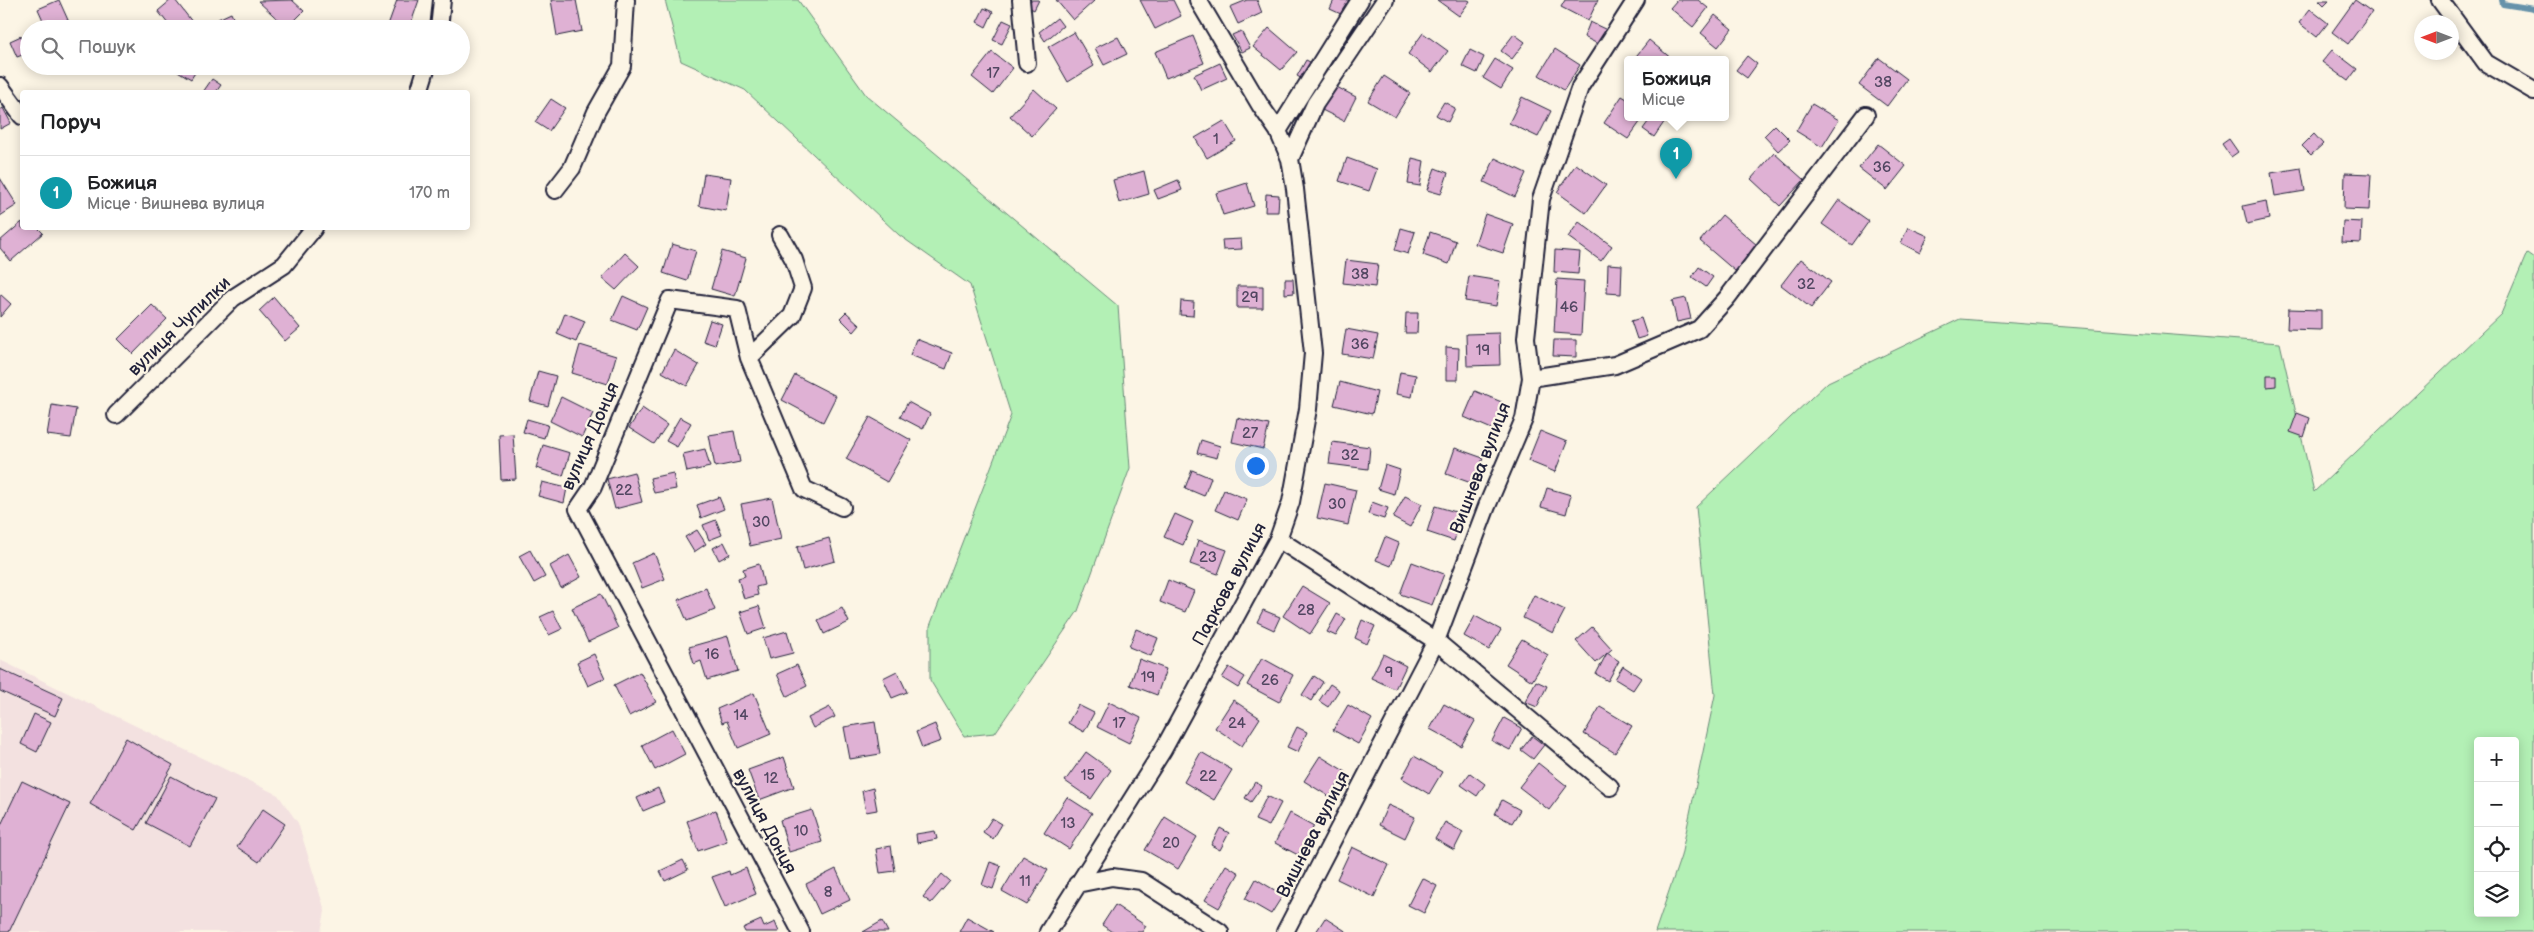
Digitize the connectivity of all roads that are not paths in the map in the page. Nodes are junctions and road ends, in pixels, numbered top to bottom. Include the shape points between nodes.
1 (442, 0) edge
2 (626, 0) edge
3 (1021, 0) edge
4 (1198, 0) edge
5 (1360, 0) edge
6 (1385, 0) edge
7 (1636, 0) edge
8 (2440, 0) edge
9 (440, 20) edge
10 (1027, 63) dead end
11 (424, 75) edge
12 (0, 86) edge
13 (420, 90) edge
14 (2534, 91) edge
15 (20, 113) edge
16 (1866, 115) dead end
17 (1278, 131) junction
18 (1290, 160) junction
19 (555, 190) dead end
20 (312, 230) edge
21 (780, 235) dead end
22 (749, 358) junction
23 (1531, 378) junction
24 (116, 415) dead end
25 (842, 507) dead end
26 (1278, 539) junction
27 (1436, 641) junction
28 (1610, 786) dead end
29 (1077, 884) junction
30 (801, 932) edge
31 (1048, 932) edge
32 (1220, 932) edge
33 (1284, 932) edge

1 - 9 street
2 - 19 street via 622,66 596,112 572,168
3 - 10 street
4 - 17 street, Паркова вулиця
5 - 17 street
6 - 18 street via 1315,104
7 - 23 street, Вишнева вулиця via 1580,87 1541,199 1526,338
8 - 14 street via 2486,63
11 - 13 street
12 - 15 street
16 - 23 street via 1727,298 1698,330 1615,365
17 - 18 street, Паркова вулиця
18 - 26 street, Паркова вулиця via 1313,353 1308,409 1291,502
20 - 24 street, вулиця Чупилки via 284,265 233,298
21 - 22 street via 794,260 803,288 792,316
22 - 25 street, вулиця Донця via 804,489
22 - 30 street, вулиця Донця via 736,309 670,300 593,487 578,510
23 - 27 street, Вишнева вулиця via 1524,419
26 - 27 street
26 - 29 street, Паркова вулиця via 1163,750
27 - 28 street
27 - 33 street, Вишнева вулиця
29 - 31 street, Паркова вулиця
29 - 32 street via 1112,877 1140,881

